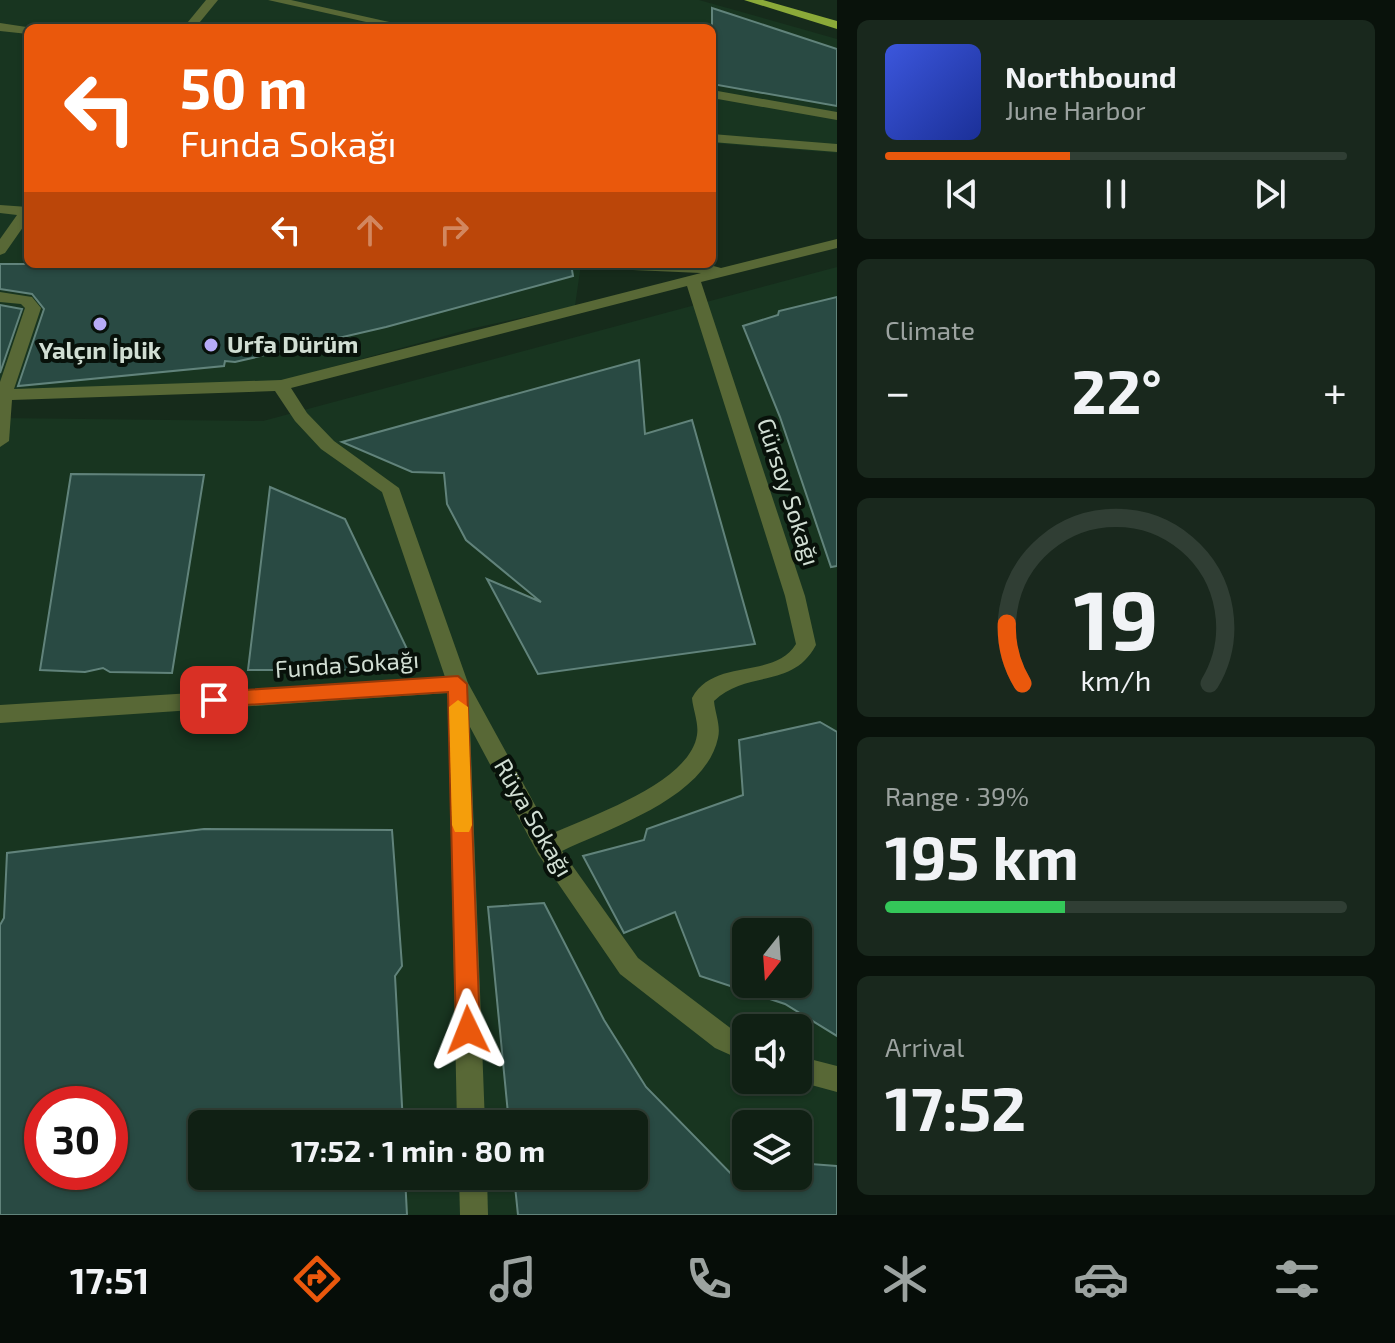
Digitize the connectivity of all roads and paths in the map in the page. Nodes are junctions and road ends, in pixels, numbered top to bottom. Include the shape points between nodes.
1 (212, 0) edge
2 (274, 0) edge
3 (750, 0) edge
4 (774, 4) edge
5 (192, 24) edge
6 (398, 24) edge
7 (837, 25) edge
8 (0, 27) edge
9 (24, 30) edge
10 (716, 95) edge
11 (837, 116) edge
12 (716, 138) edge
13 (837, 148) edge
14 (0, 209) edge
15 (24, 212) edge
16 (24, 217) edge
17 (837, 243) edge
18 (0, 250) edge
19 (696, 268) edge
20 (739, 270) junction
21 (693, 282) junction
22 (0, 297) edge
23 (281, 385) junction
24 (2, 395) edge
25 (0, 441) edge
26 (458, 684) junction
27 (0, 714) edge
28 (546, 847) junction
29 (732, 1043) edge
30 (812, 1073) edge
31 (837, 1079) edge
32 (471, 1110) edge
33 (473, 1190) edge
34 (474, 1215) edge

1 - 5 street
2 - 6 street via 360,11
3 - 4 main road
4 - 7 main road
8 - 9 street
10 - 11 street
12 - 13 street
14 - 15 street
16 - 18 street
17 - 20 street
19 - 20 street
20 - 21 street
21 - 23 street
21 - 28 street, Gürsoy Sokağı via 795,596 806,645 790,665 714,684 703,698 705,748 678,783
22 - 24 street via 26,300 33,308
23 - 24 street
23 - 26 street, Rüya Sokağı via 289,403 344,462 390,488
24 - 25 street
26 - 27 street, Funda Sokağı
26 - 28 street, Rüya Sokağı
26 - 32 street
28 - 29 street, Rüya Sokağı via 629,966
30 - 31 street
33 - 34 street

